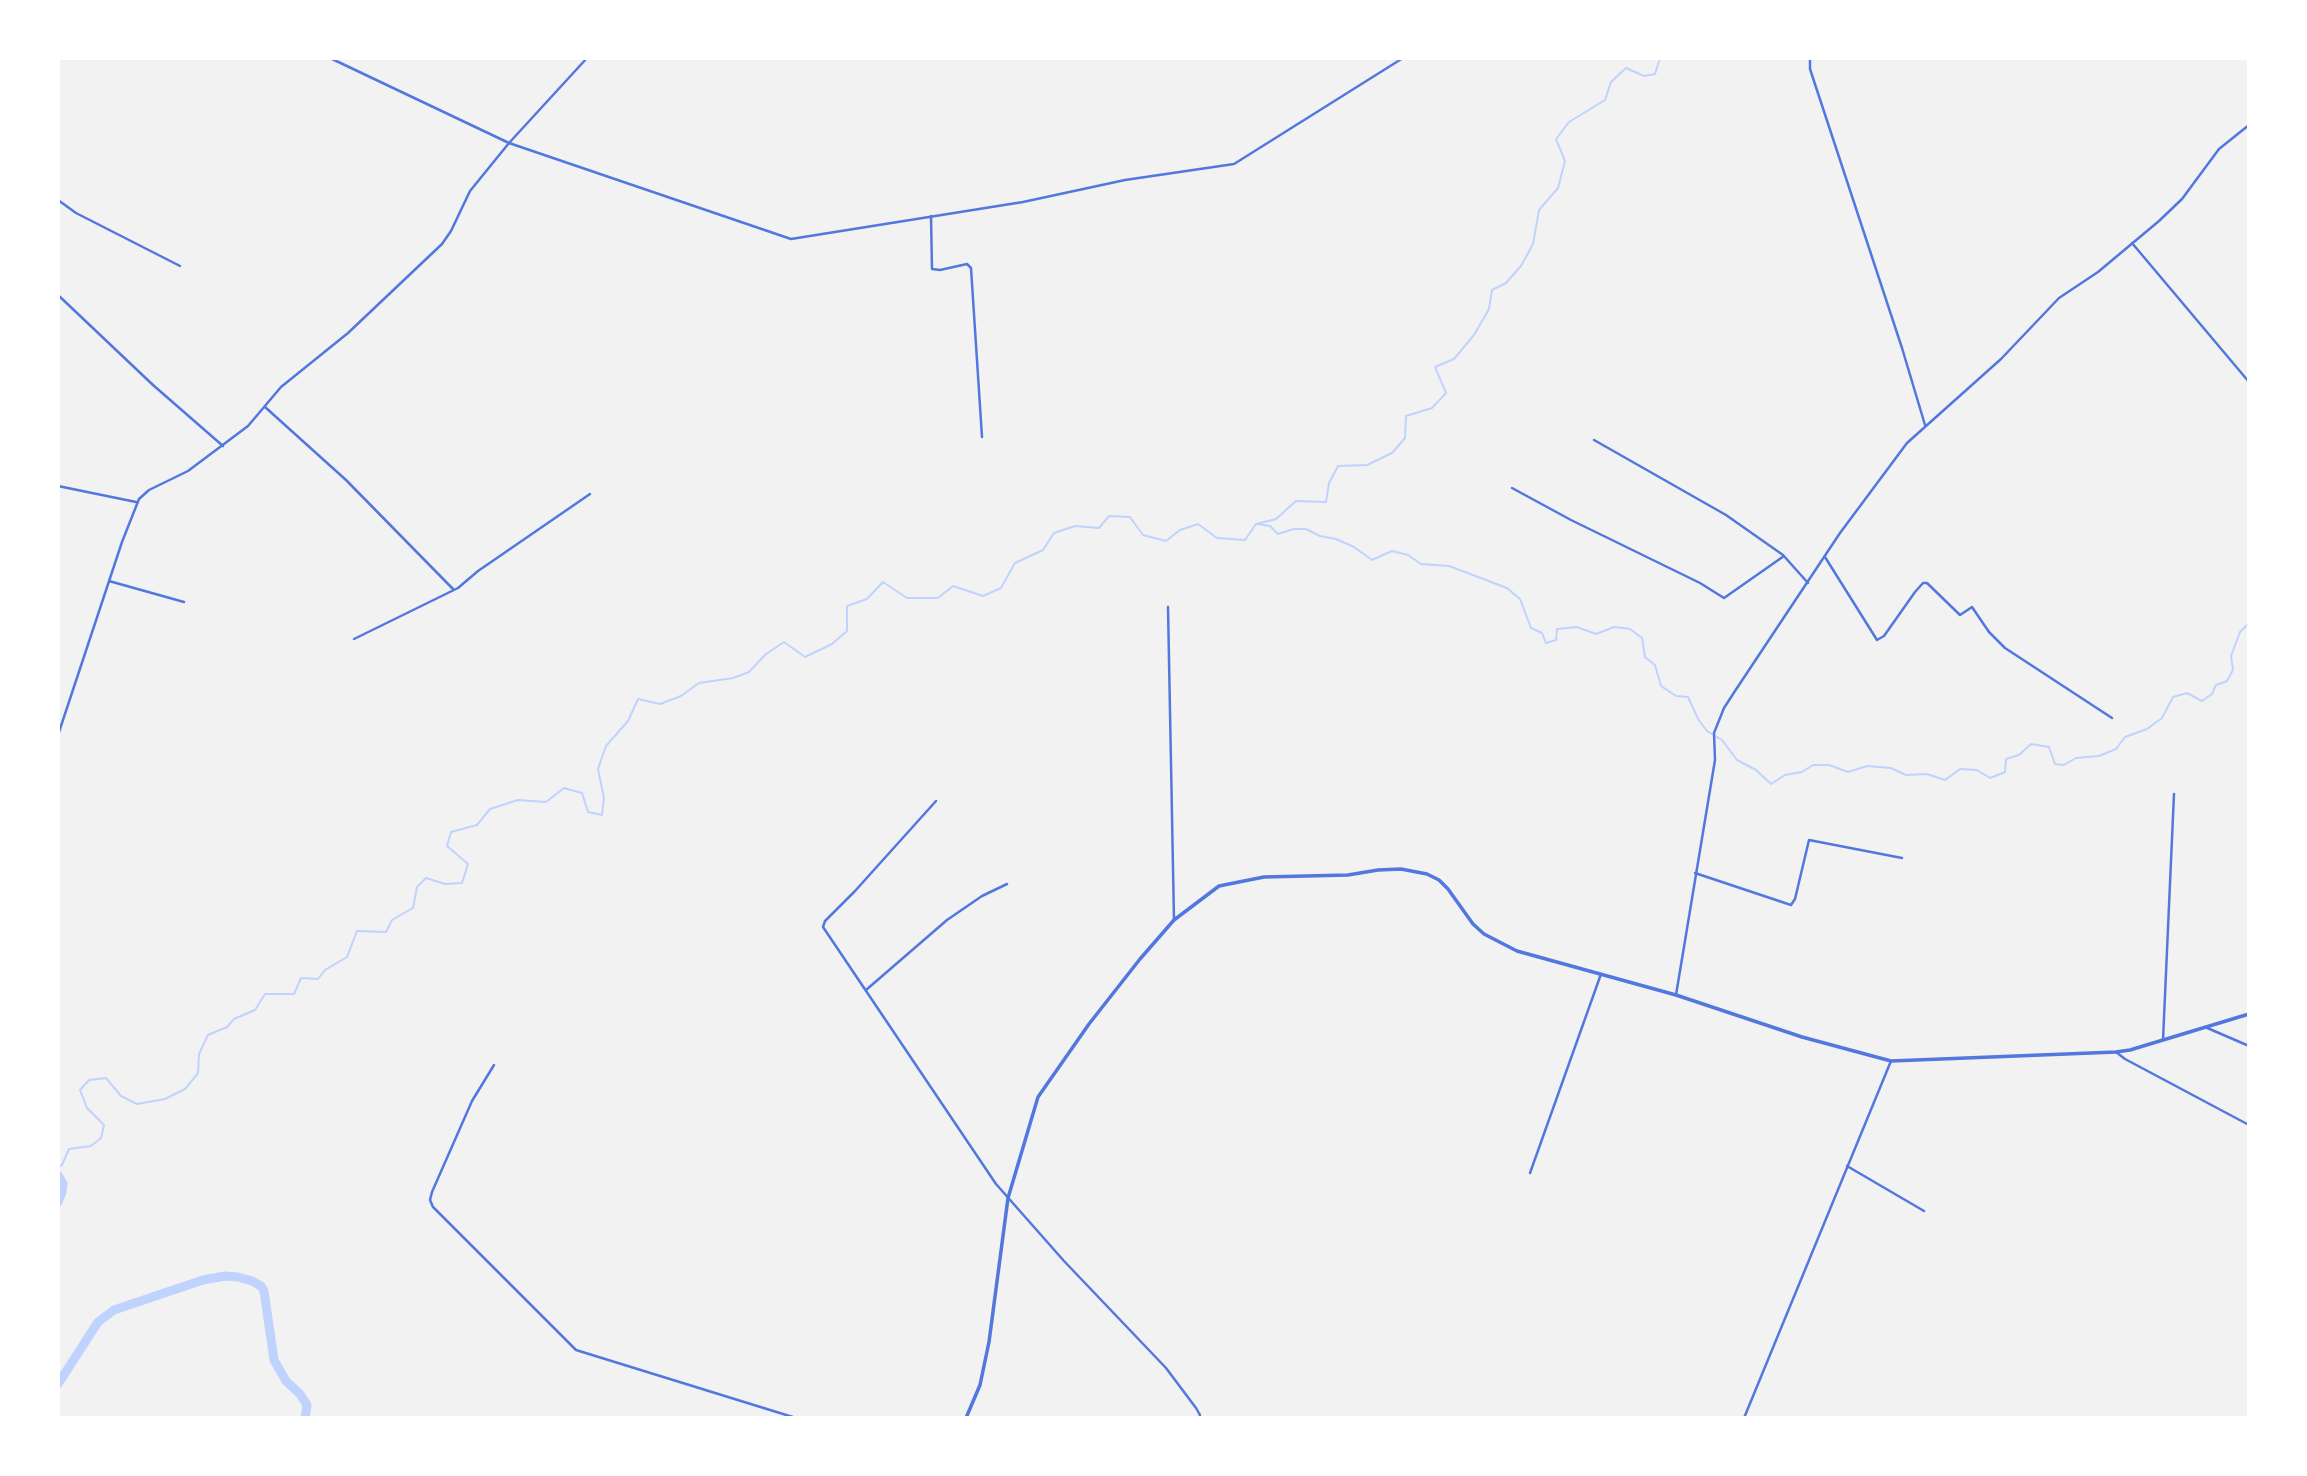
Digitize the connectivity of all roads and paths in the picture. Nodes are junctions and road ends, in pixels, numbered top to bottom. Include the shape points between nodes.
1 (330, 58) edge
2 (587, 58) edge
3 (1403, 58) edge
4 (1810, 58) edge
5 (2249, 125) edge
6 (509, 143) junction
7 (58, 200) edge
8 (932, 216) junction
9 (2132, 243) junction
10 (180, 266) dead end
11 (58, 295) edge
12 (2249, 382) edge
13 (265, 407) junction
14 (1925, 425) junction
15 (982, 437) dead end
16 (1594, 440) dead end
17 (223, 446) junction
18 (58, 486) edge
19 (1512, 488) dead end
20 (590, 494) dead end
21 (136, 502) junction
22 (1784, 556) junction
23 (1825, 556) junction
24 (109, 581) junction
25 (1808, 583) junction
26 (454, 590) junction
27 (184, 602) dead end
28 (1168, 607) dead end
29 (354, 639) dead end
30 (2112, 718) dead end
31 (58, 735) edge
32 (2174, 794) dead end
33 (936, 801) dead end
34 (1902, 858) dead end
35 (1695, 873) junction
36 (1007, 884) dead end
37 (1174, 919) junction
38 (1601, 974) junction
39 (866, 990) junction
40 (1676, 995) junction
41 (2249, 1014) edge
42 (2205, 1027) junction
43 (2163, 1040) junction
44 (2249, 1046) edge
45 (2116, 1052) junction
46 (1891, 1061) junction
47 (494, 1065) dead end
48 (2249, 1125) edge
49 (1847, 1166) junction
50 (1530, 1173) dead end
51 (1008, 1198) junction
52 (1924, 1211) dead end
53 (796, 1418) edge
54 (966, 1418) edge
55 (1199, 1418) edge
56 (1745, 1418) edge

1 - 6 street
2 - 6 street
3 - 8 street via 1239,162
4 - 14 street
5 - 9 street via 2219,149 2174,207
6 - 8 street via 789,239
6 - 13 street via 470,191 442,244 348,333 281,387
7 - 10 street
8 - 15 street via 932,269 967,264 971,268
9 - 12 street
9 - 14 street via 2059,298 2001,359
11 - 17 street
13 - 17 street
13 - 26 street via 346,480
14 - 23 street via 1896,455
16 - 22 street via 1726,515
17 - 21 street
18 - 21 street
19 - 22 street via 1724,598
20 - 26 street
21 - 24 street
22 - 25 street
23 - 25 street
23 - 30 street via 1877,640 1926,583 1960,615 1972,607 2005,648
24 - 27 street
24 - 31 street
25 - 35 street via 1730,700 1714,733 1714,760
26 - 29 street
28 - 37 street
32 - 43 street
33 - 39 street via 823,923
34 - 35 street via 1809,840 1791,905
35 - 40 street
36 - 39 street via 947,920
37 - 38 street via 1230,883 1401,869 1439,880 1473,924 1501,944
37 - 51 street via 1126,975 1038,1097
38 - 40 street
38 - 50 street
39 - 51 street
40 - 46 street
41 - 42 street
42 - 43 street
42 - 44 street
43 - 45 street
45 - 46 street
45 - 48 street
46 - 49 street
47 - 53 street via 472,1101 432,1192 432,1206 576,1350
49 - 52 street
49 - 56 street
51 - 54 street via 989,1342 980,1385
51 - 55 street via 1166,1368

